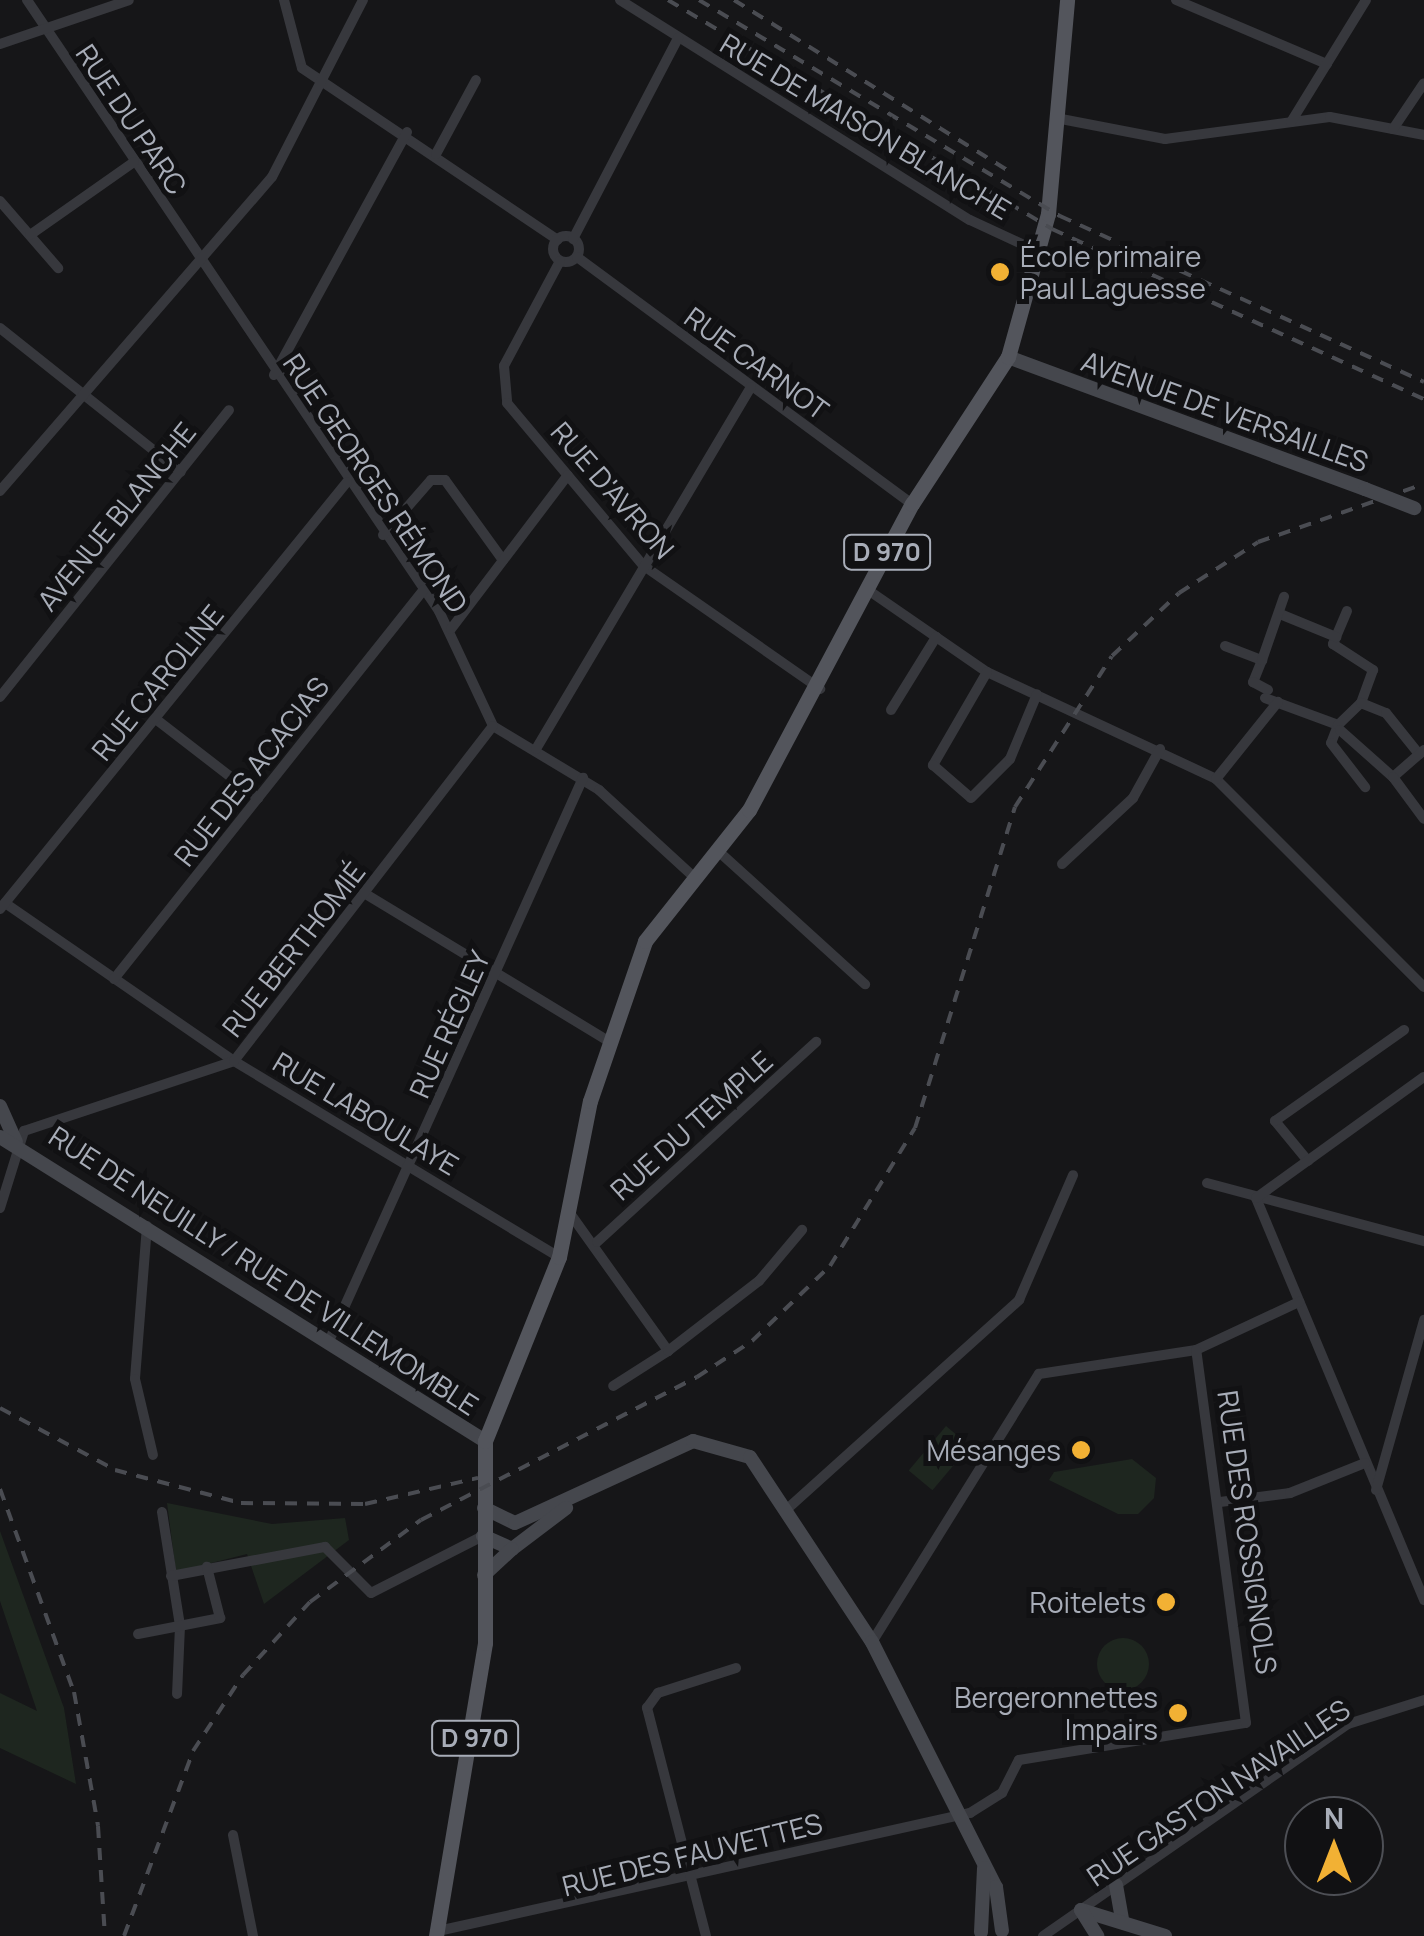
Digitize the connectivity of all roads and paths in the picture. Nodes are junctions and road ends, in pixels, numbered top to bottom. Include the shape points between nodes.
1 (27, 0) edge
2 (129, 0) edge
3 (284, 0) edge
4 (362, 0) edge
5 (620, 0) edge
6 (1068, 0) edge
7 (1176, 0) edge
8 (1366, 0) edge
9 (44, 28) junction
10 (678, 38) junction
11 (0, 44) edge
12 (1327, 64) junction
13 (476, 80) dead end
14 (320, 82) junction
15 (1424, 84) edge
16 (1056, 118) junction
17 (1291, 122) junction
18 (1392, 129) junction
19 (407, 132) junction
20 (1424, 135) edge
21 (436, 154) junction
22 (134, 162) junction
23 (0, 201) edge
24 (30, 235) junction
25 (573, 239) junction
26 (558, 240) junction
27 (1041, 253) junction
28 (576, 256) junction
29 (560, 261) junction
30 (200, 262) junction
31 (58, 268) dead end
32 (0, 328) edge
33 (1008, 357) junction
34 (274, 374) junction
35 (751, 387) junction
36 (84, 394) junction
37 (229, 410) dead end
38 (181, 472) junction
39 (568, 475) junction
40 (347, 482) junction
41 (0, 491) edge
42 (912, 504) junction
43 (1419, 510) edge
44 (383, 535) junction
45 (503, 560) junction
46 (644, 566) junction
47 (423, 590) junction
48 (868, 590) junction
49 (1284, 597) dead end
50 (1347, 611) dead end
51 (1280, 614) junction
52 (451, 629) junction
53 (1336, 636) junction
54 (936, 638) junction
55 (1225, 646) dead end
56 (1262, 660) junction
57 (987, 672) junction
58 (820, 690) junction
59 (1036, 694) junction
60 (0, 698) edge
61 (1278, 702) junction
62 (1361, 703) junction
63 (891, 710) dead end
64 (157, 720) junction
65 (493, 726) junction
66 (1339, 727) junction
67 (536, 749) junction
68 (1160, 749) junction
69 (1422, 752) edge
70 (1393, 777) junction
71 (582, 778) junction
72 (1216, 779) junction
73 (1365, 787) dead end
74 (258, 798) junction
75 (1424, 819) edge
76 (717, 850) junction
77 (1062, 864) dead end
78 (695, 878) junction
79 (364, 894) junction
80 (2, 906) edge
81 (496, 974) junction
82 (114, 979) junction
83 (865, 984) dead end
84 (1424, 987) edge
85 (1404, 1030) dead end
86 (610, 1042) junction
87 (816, 1042) dead end
88 (234, 1061) junction
89 (1424, 1078) edge
90 (0, 1106) edge
91 (0, 1137) edge
92 (16, 1142) junction
93 (1308, 1161) junction
94 (412, 1166) junction
95 (1073, 1175) dead end
96 (1207, 1183) dead end
97 (1256, 1198) junction
98 (0, 1208) edge
99 (569, 1212) junction
100 (147, 1226) junction
101 (802, 1230) dead end
102 (1424, 1241) edge
103 (597, 1242) junction
104 (559, 1257) junction
105 (1299, 1302) junction
106 (1424, 1320) edge
107 (329, 1341) junction
108 (668, 1350) junction
109 (1196, 1350) junction
110 (613, 1386) dead end
111 (485, 1442) junction
112 (153, 1456) dead end
113 (1364, 1463) junction
114 (1376, 1491) junction
115 (585, 1494) junction
116 (1220, 1502) junction
117 (484, 1508) junction
118 (786, 1510) junction
119 (162, 1512) dead end
120 (515, 1523) junction
121 (483, 1536) junction
122 (512, 1548) junction
123 (207, 1567) junction
124 (484, 1575) junction
125 (171, 1576) junction
126 (1424, 1600) edge
127 (180, 1626) junction
128 (138, 1634) dead end
129 (872, 1642) junction
130 (736, 1668) dead end
131 (176, 1694) dead end
132 (1424, 1700) edge
133 (1010, 1766) joint
134 (958, 1816) junction
135 (234, 1835) dead end
136 (984, 1868) junction
137 (691, 1877) junction
138 (1116, 1886) junction
139 (1081, 1910) junction
140 (1122, 1920) junction
141 (437, 1934) edge
142 (979, 1934) edge
143 (1005, 1934) edge
144 (253, 1936) edge
145 (706, 1936) edge
146 (1044, 1936) edge
147 (1095, 1936) edge
148 (1166, 1936) edge

1 - 9 street, RUE DU PARC
2 - 9 street
3 - 14 street via 302,68
4 - 14 street
5 - 10 street, RUE DE MAISON BLANCHE
6 - 16 main road, D 970
7 - 12 street
8 - 12 street
9 - 11 street
9 - 22 street, RUE DU PARC
10 - 25 street
10 - 27 street, RUE DE MAISON BLANCHE via 970,220
12 - 17 street
13 - 21 street
14 - 19 street
14 - 30 street via 272,177
15 - 18 street
16 - 17 street via 1165,139
16 - 27 main road, D 970
17 - 18 street via 1330,117
18 - 20 street
19 - 21 street
19 - 34 street
21 - 26 street
22 - 24 street
22 - 30 street, RUE DU PARC
23 - 24 street
24 - 31 street
25 - 26 street
25 - 28 street
26 - 29 street
27 - 33 main road, D 970
28 - 29 street
28 - 35 street, RUE CARNOT
29 - 39 street, RUE D'AVRON via 501,382
30 - 34 street, RUE GEORGES RÉMOND
30 - 36 street
32 - 36 street
33 - 42 main road, D 970
33 - 43 street, AVENUE DE VERSAILLES, bridge
34 - 40 street, RUE GEORGES RÉMOND
35 - 42 street, RUE CARNOT
35 - 46 street
36 - 38 street
36 - 41 street
37 - 38 street, AVENUE BLANCHE
38 - 60 street, AVENUE BLANCHE
39 - 45 street
39 - 46 street, RUE D'AVRON
40 - 44 street, RUE GEORGES RÉMOND
40 - 64 street, RUE CAROLINE
42 - 48 main road, D 970
44 - 45 street via 431,480 444,480
44 - 47 street, RUE GEORGES RÉMOND
45 - 52 street
46 - 58 street, RUE D'AVRON
46 - 67 street
47 - 52 street, RUE GEORGES RÉMOND
47 - 74 street, RUE DES ACACIAS
48 - 54 street
48 - 58 main road, D 970
49 - 51 street
50 - 53 street
51 - 53 street
51 - 56 street
52 - 65 street, RUE GEORGES RÉMOND
53 - 62 street via 1333,644 1373,670
54 - 57 street
54 - 63 street
55 - 56 street
56 - 61 street via 1253,682
57 - 59 street
57 - 59 street via 933,765 972,798 1010,759
58 - 76 main road, D 970
59 - 68 street
61 - 66 street
61 - 72 street
62 - 66 street
62 - 69 street via 1386,712
64 - 74 street
64 - 80 street, RUE CAROLINE
65 - 67 street
65 - 79 street, RUE BERTHOMIÉ
66 - 70 street
66 - 73 street via 1331,743
67 - 71 street
68 - 72 street
68 - 77 street via 1133,798
69 - 70 street
70 - 75 street
71 - 78 street
71 - 81 street, RUE RÉGLEY
72 - 84 street
74 - 82 street, RUE DES ACACIAS
76 - 78 main road, D 970
76 - 83 street
78 - 86 main road, D 970 via 645,941
79 - 81 street
79 - 88 street, RUE BERTHOMIÉ
80 - 82 street, RUE LABOULAYE
81 - 86 street
81 - 94 street, RUE RÉGLEY
82 - 88 street, RUE LABOULAYE
85 - 93 street via 1275,1121
86 - 99 main road, D 970
87 - 103 street, RUE DU TEMPLE
88 - 92 street, RUE BERTHOMIÉ via 24,1130
88 - 94 street, RUE LABOULAYE
89 - 93 street
90 - 92 street
91 - 92 street, RUE DE NEUILLY / RUE DE VILLEMOMBLE
92 - 98 street
92 - 100 street, RUE DE NEUILLY / RUE DE VILLEMOMBLE
93 - 97 street
94 - 104 street, RUE LABOULAYE
94 - 107 street, RUE RÉGLEY
95 - 118 street via 1020,1300
96 - 97 street
97 - 102 street
97 - 105 street
99 - 103 street
99 - 104 main road, D 970
100 - 107 street, RUE DE NEUILLY / RUE DE VILLEMOMBLE
100 - 112 street via 136,1380
101 - 108 street via 759,1281
103 - 108 street
104 - 111 main road, D 970
105 - 109 street
105 - 113 street
106 - 114 street
107 - 111 street, RUE DE NEUILLY / RUE DE VILLEMOMBLE
108 - 110 street
109 - 116 street, RUE DES ROSSIGNOLS
109 - 129 street via 1039,1374
111 - 117 main road, D 970
113 - 114 street
113 - 116 street via 1290,1493
114 - 126 street
115 - 118 street via 712,1440 750,1456
115 - 120 street
115 - 122 street
116 - 133 street, RUE DES ROSSIGNOLS via 1246,1723
117 - 120 street
117 - 121 main road, D 970
118 - 129 street
119 - 125 street
120 - 121 street
121 - 122 street
121 - 123 street via 371,1593 325,1547
121 - 124 main road, D 970
122 - 124 street
123 - 125 street
123 - 127 street via 220,1618
124 - 141 main road, D 970 via 474,1739
125 - 127 street
127 - 128 street
127 - 131 street
129 - 134 street
130 - 137 street via 658,1693 646,1708
132 - 138 street, RUE GASTON NAVAILLES via 1348,1724
133 - 134 street, RUE DES FAUVETTES via 1002,1793
134 - 136 street
134 - 137 street, RUE DES FAUVETTES
135 - 144 street
136 - 142 street
136 - 143 street
137 - 141 street, RUE DES FAUVETTES
137 - 145 street
138 - 139 street, RUE GASTON NAVAILLES
138 - 140 street
139 - 140 street
139 - 146 street, RUE GASTON NAVAILLES
139 - 147 street
140 - 148 street
142 - 143 street

